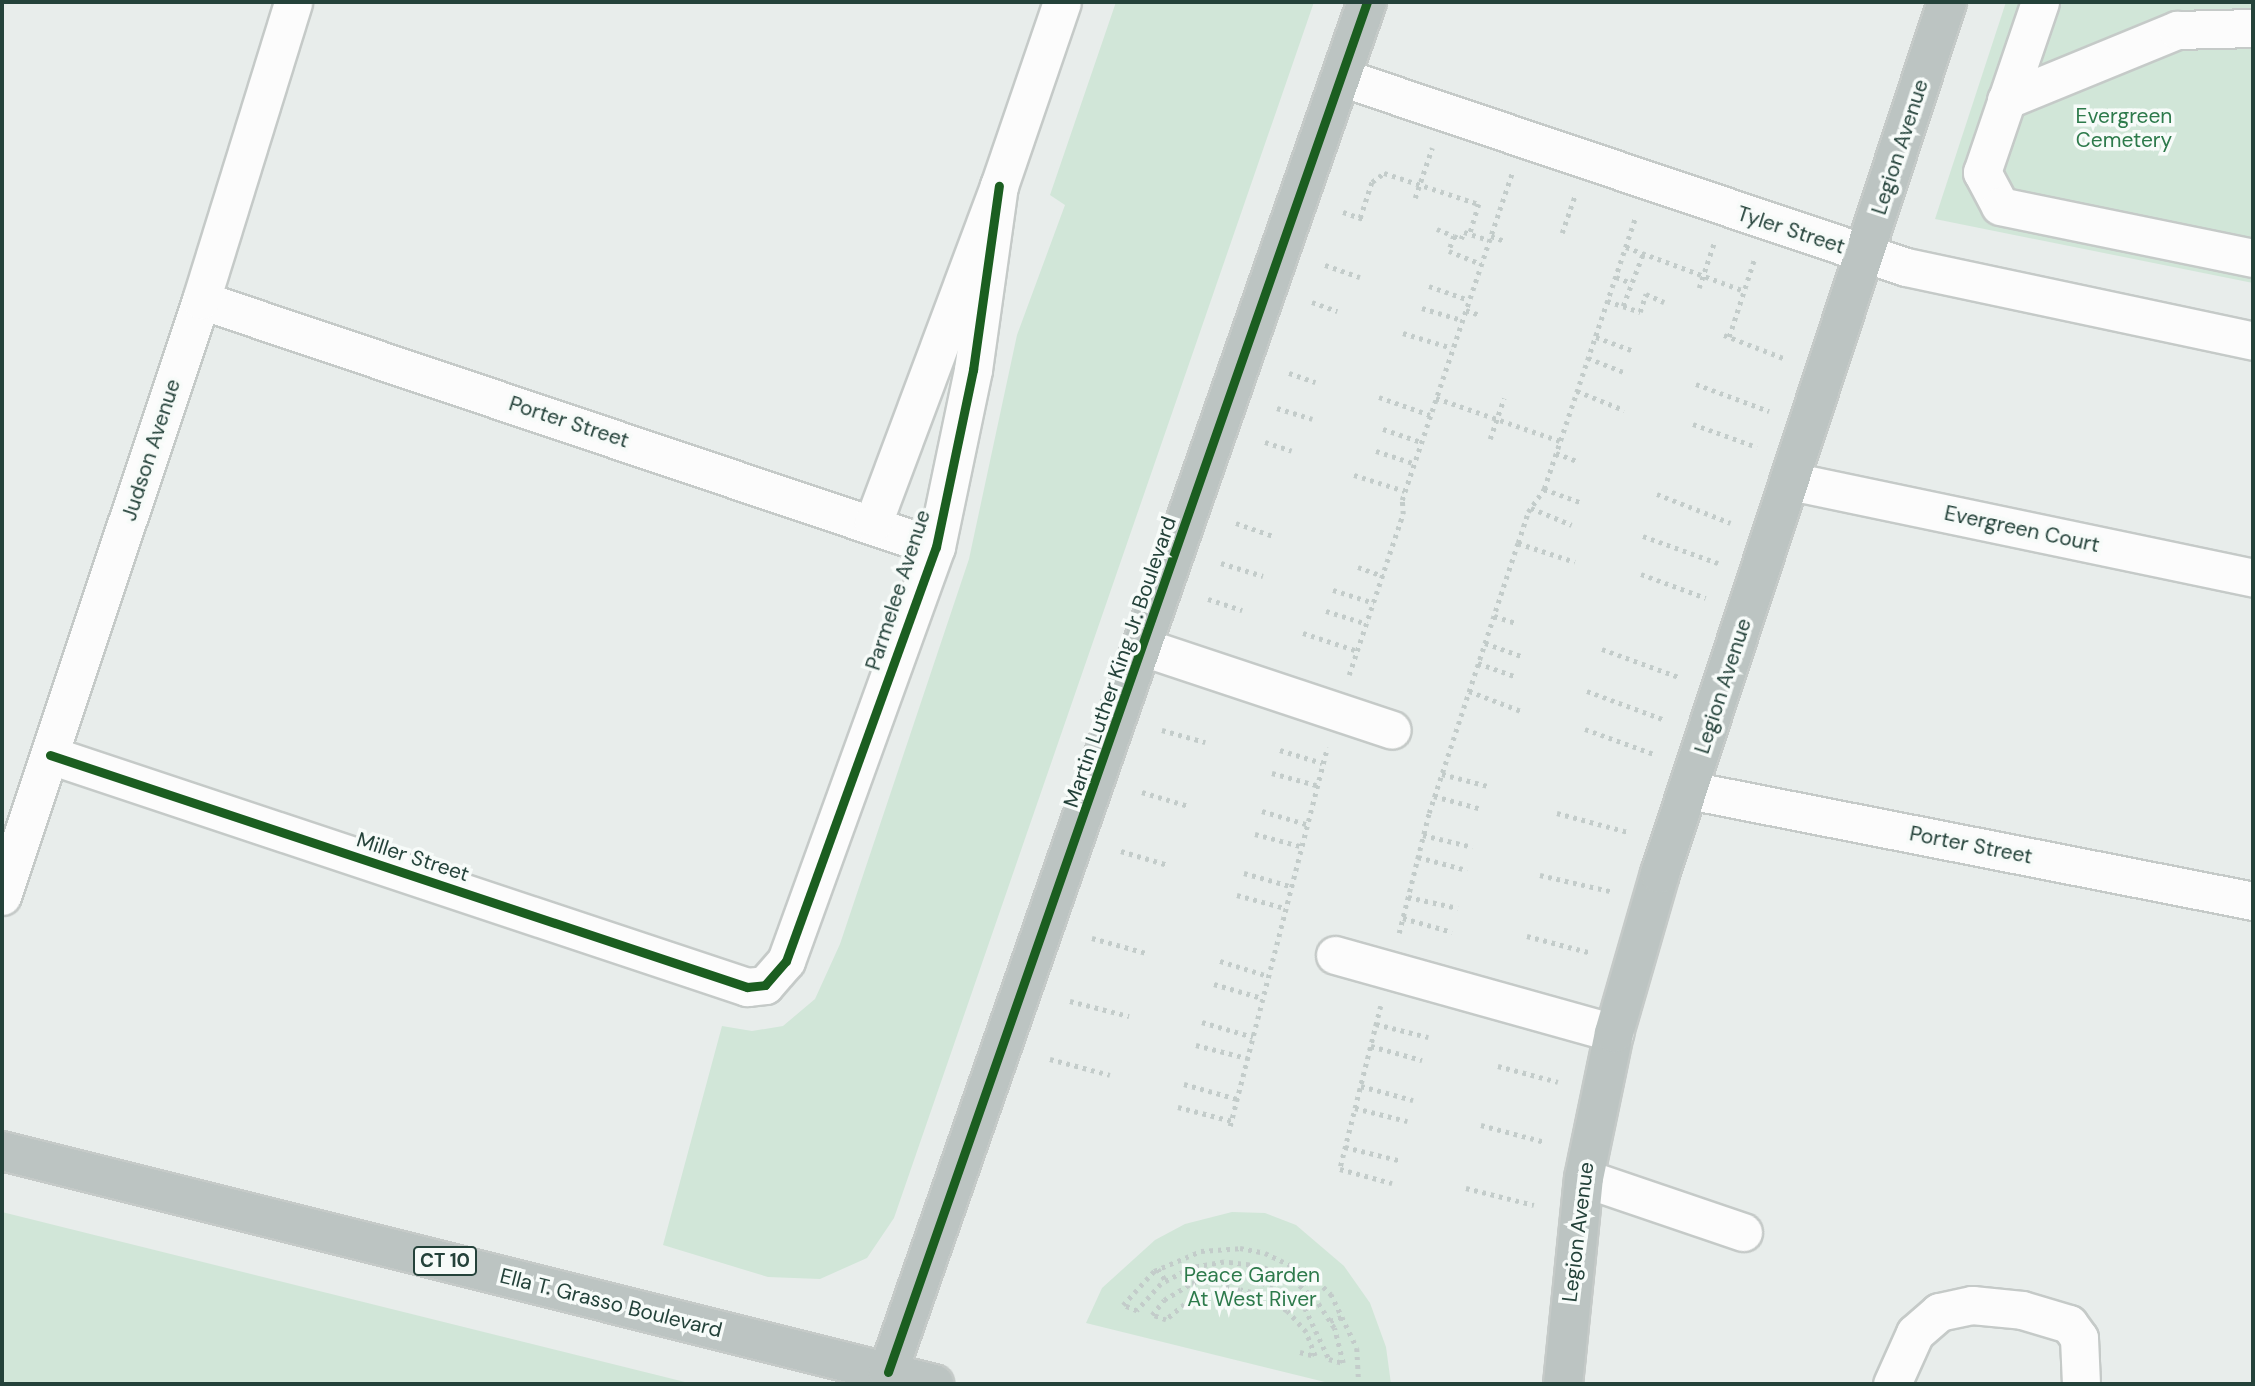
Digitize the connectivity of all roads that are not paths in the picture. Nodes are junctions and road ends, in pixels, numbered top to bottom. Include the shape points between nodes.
1 (293, 2) edge
2 (1062, 2) edge
3 (1367, 2) edge
4 (1947, 2) edge
5 (2040, 2) edge
6 (2253, 29) edge
7 (1341, 77) junction
8 (2006, 100) junction
9 (999, 186) junction
10 (1865, 254) junction
11 (2253, 258) edge
12 (201, 300) junction
13 (2253, 341) edge
14 (1790, 481) junction
15 (873, 523) junction
16 (936, 547) junction
17 (2253, 578) edge
18 (1143, 647) junction
19 (1392, 730) dead end
20 (50, 755) junction
21 (1689, 790) junction
22 (2, 896) edge
23 (2253, 901) edge
24 (1335, 955) dead end
25 (765, 985) joint
26 (1614, 1032) junction
27 (2, 1150) edge
28 (1584, 1178) junction
29 (1743, 1231) dead end
30 (888, 1372) junction
31 (934, 1384) edge
32 (1563, 1384) edge
33 (1892, 1384) edge
34 (2081, 1384) edge

1 - 12 street, Judson Avenue
2 - 9 street, Parmelee Avenue
3 - 7 highway, Martin Luther King Jr. Boulevard
4 - 10 highway, Legion Avenue
5 - 8 street
6 - 8 street via 2177,30
7 - 10 street, Tyler Street
7 - 18 highway, Martin Luther King Jr. Boulevard
8 - 11 street via 1982,172 2000,206
9 - 15 street, Parmelee Avenue
9 - 16 street, Parmelee Avenue via 972,370
10 - 13 street, Tyler Street via 1923,272
10 - 14 highway, Legion Avenue
12 - 15 street, Porter Street
12 - 20 street, Judson Avenue
14 - 17 street, Evergreen Court
14 - 21 highway, Legion Avenue
15 - 16 street, Porter Street
16 - 25 street, Parmelee Avenue via 786,961
18 - 19 street
18 - 30 highway, Martin Luther King Jr. Boulevard
20 - 22 street, Judson Avenue
20 - 25 street, Miller Street via 747,988
21 - 23 street, Porter Street
21 - 26 highway, Legion Avenue
24 - 26 street
26 - 28 highway, Legion Avenue
27 - 30 highway, Ella T. Grasso Boulevard / CT 10
28 - 29 street
28 - 32 highway, Legion Avenue
30 - 31 highway, Ella T. Grasso Boulevard / CT 10
33 - 34 street via 1915,1333 1939,1312 1972,1305 2022,1310 2069,1324 2079,1338

